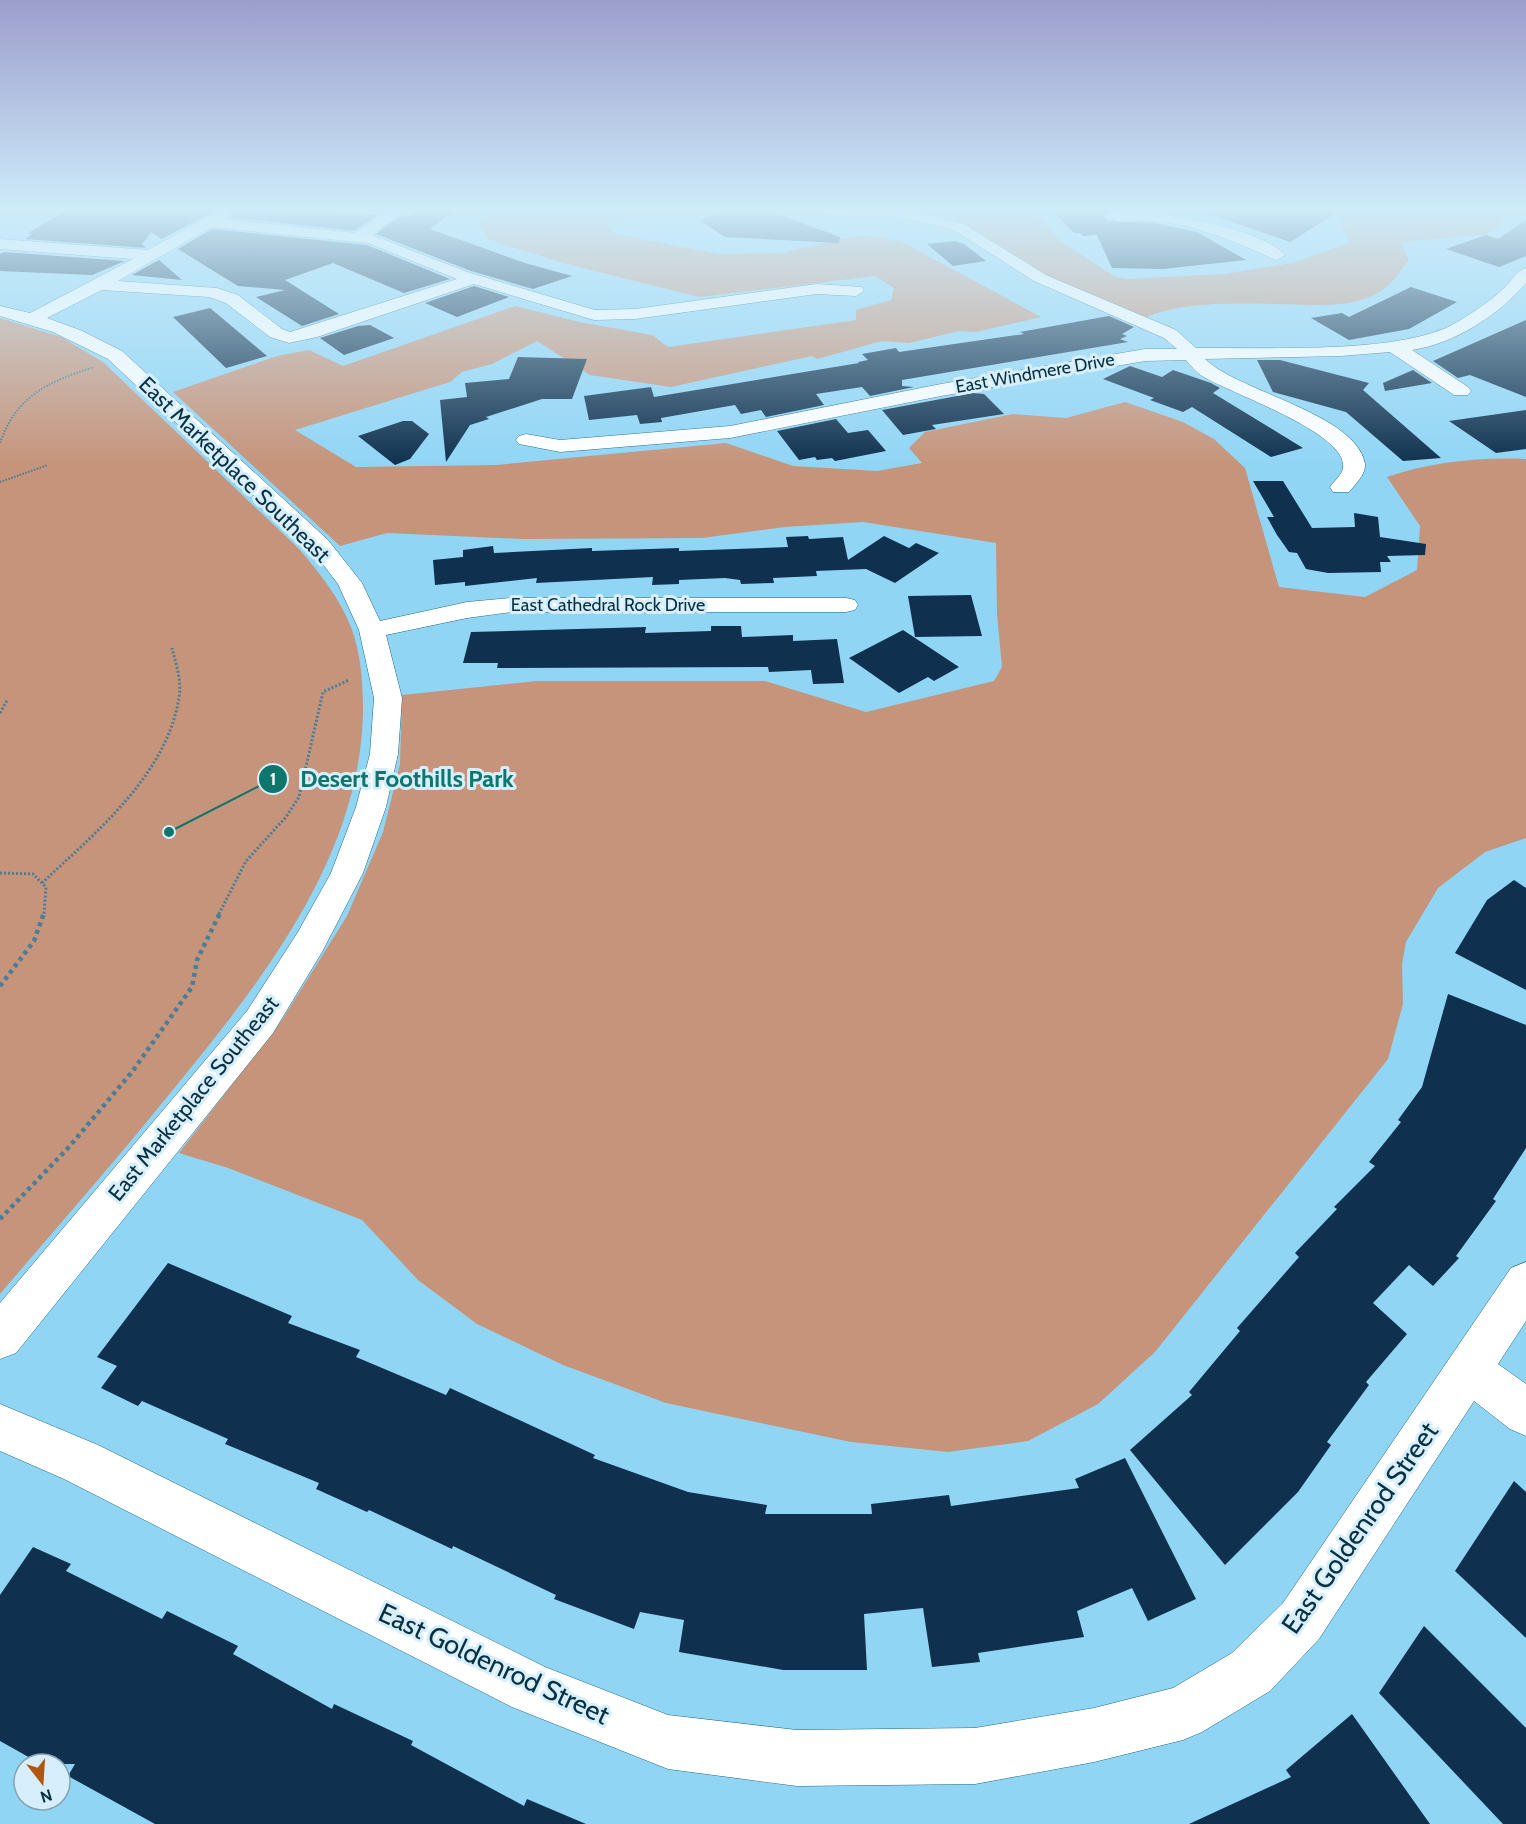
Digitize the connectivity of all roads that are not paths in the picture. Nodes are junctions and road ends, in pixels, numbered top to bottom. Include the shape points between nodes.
1 (79, 295) edge
2 (222, 295) edge
3 (425, 295) edge
4 (525, 295) edge
5 (770, 295) edge
6 (1081, 295) edge
7 (1506, 295) edge
8 (0, 311) edge
9 (33, 318) junction
10 (1395, 347) junction
11 (1192, 353) junction
12 (1461, 391) dead end
13 (526, 440) dead end
14 (1341, 487) dead end
15 (846, 605) dead end
16 (372, 630) junction
17 (1526, 1283) edge
18 (0, 1337) edge
19 (1470, 1370) junction
20 (1526, 1413) edge
21 (0, 1427) edge

1 - 9 street
2 - 3 street via 289,338
4 - 5 street via 579,312 611,316
6 - 11 street via 1160,328 1179,339
7 - 10 street, East Windmere Drive via 1454,331
8 - 9 street, East Marketplace Southeast
9 - 16 street, East Marketplace Southeast via 101,347 144,381 320,545 350,583
10 - 11 street, East Windmere Drive
10 - 12 street
11 - 13 street, East Windmere Drive via 1128,357 730,432 560,446
11 - 14 street via 1210,373 1298,414 1337,439 1354,465
15 - 16 street, East Cathedral Rock Drive via 511,605
16 - 18 street, East Marketplace Southeast via 387,698 384,754 371,807 347,873 260,1022
17 - 19 street, East Goldenrod Street
19 - 20 street
19 - 21 street, East Goldenrod Street via 1301,1621 1251,1672 1183,1713 1094,1735 975,1756 797,1758 668,1742 531,1688 81,1462

